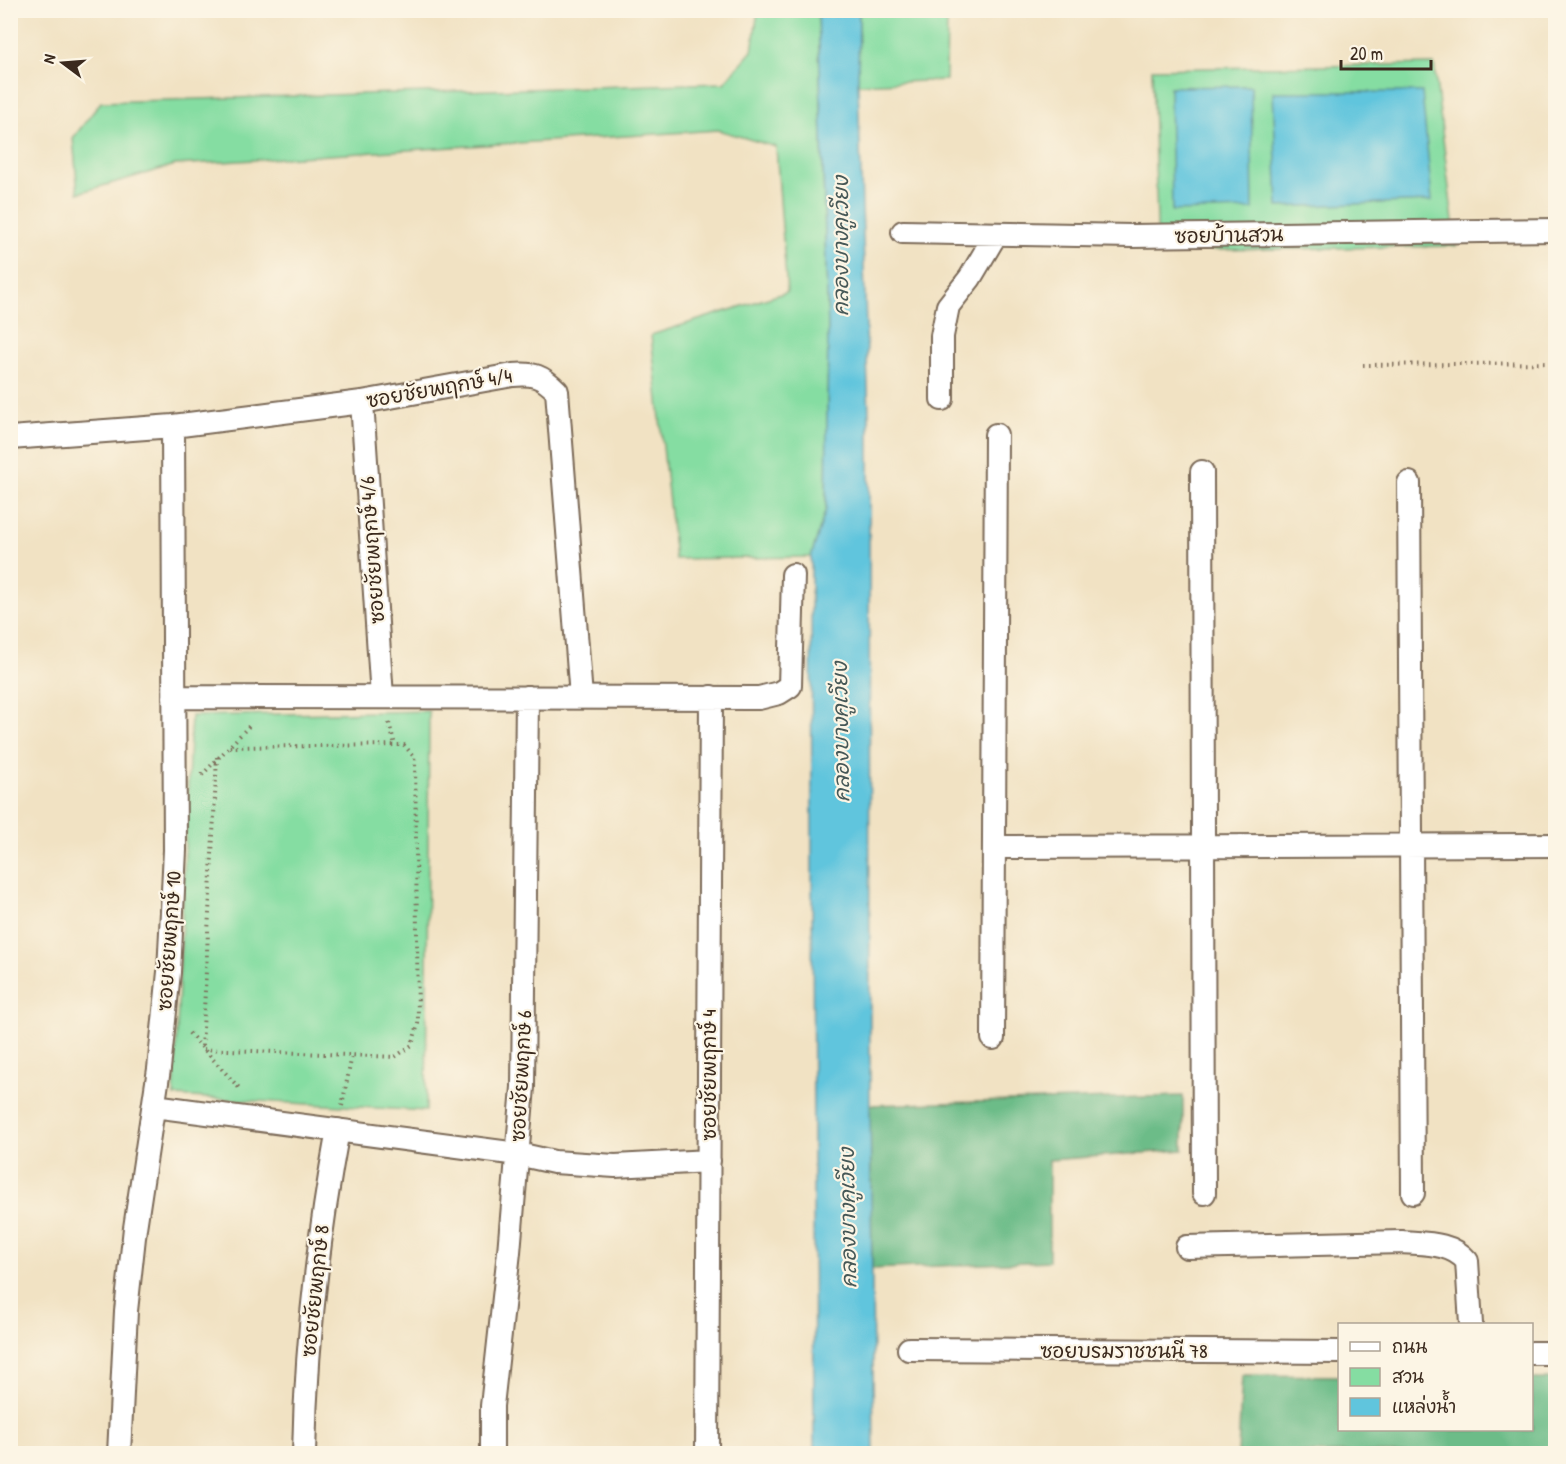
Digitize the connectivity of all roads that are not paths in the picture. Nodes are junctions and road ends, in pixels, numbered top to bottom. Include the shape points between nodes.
1 (1556, 230) edge
2 (903, 232) dead end
3 (996, 234) junction
4 (942, 399) dead end
5 (362, 402) junction
6 (173, 426) junction
7 (996, 435) dead end
8 (10, 438) edge
9 (1202, 472) dead end
10 (1409, 483) dead end
11 (794, 575) dead end
12 (382, 697) junction
13 (527, 697) junction
14 (581, 697) junction
15 (711, 697) junction
16 (174, 698) junction
17 (1556, 845) edge
18 (1203, 846) junction
19 (1411, 846) junction
20 (994, 847) junction
21 (993, 1038) dead end
22 (154, 1106) junction
23 (338, 1130) junction
24 (518, 1154) junction
25 (709, 1161) junction
26 (1204, 1193) dead end
27 (1413, 1193) dead end
28 (1187, 1247) dead end
29 (1471, 1323) edge
30 (909, 1349) dead end
31 (1338, 1352) edge
32 (1533, 1353) edge
33 (1556, 1353) edge
34 (119, 1454) edge
35 (304, 1454) edge
36 (492, 1454) edge
37 (707, 1454) edge

1 - 3 street, ซอยบ้านสวน
2 - 3 street, ซอยบ้านสวน
3 - 4 street via 948,306 942,336
5 - 6 street, ซอยชัยพฤกษ์ 4/4
5 - 12 street, ซอยชัยพฤกษ์ 4/6
5 - 14 street, ซอยชัยพฤกษ์ 4/4 via 530,373 546,380 557,391
6 - 8 street, ซอยชัยพฤกษ์ 4/4
6 - 16 street, ซอยชัยพฤกษ์ 10
7 - 20 street
9 - 18 street
10 - 19 street
11 - 15 street via 790,686 759,698
12 - 13 street
12 - 16 street
13 - 14 street
13 - 24 street, ซอยชัยพฤกษ์ 6 via 523,1088
14 - 15 street
15 - 25 street, ซอยชัยพฤกษ์ 4
16 - 22 street, ซอยชัยพฤกษ์ 10 via 175,850
17 - 19 street
18 - 19 street
18 - 20 street
18 - 26 street
19 - 27 street
20 - 21 street
22 - 23 street
22 - 34 street, ซอยชัยพฤกษ์ 10 via 126,1311
23 - 24 street
23 - 35 street, ซอยชัยพฤกษ์ 8 via 323,1209 310,1320
24 - 25 street via 554,1162 615,1166
24 - 36 street, ซอยชัยพฤกษ์ 6 via 492,1406
25 - 37 street, ซอยชัยพฤกษ์ 4
28 - 29 street via 1402,1242 1455,1250 1467,1261
30 - 31 street, ซอยบรมราชชนนี 78
32 - 33 street

